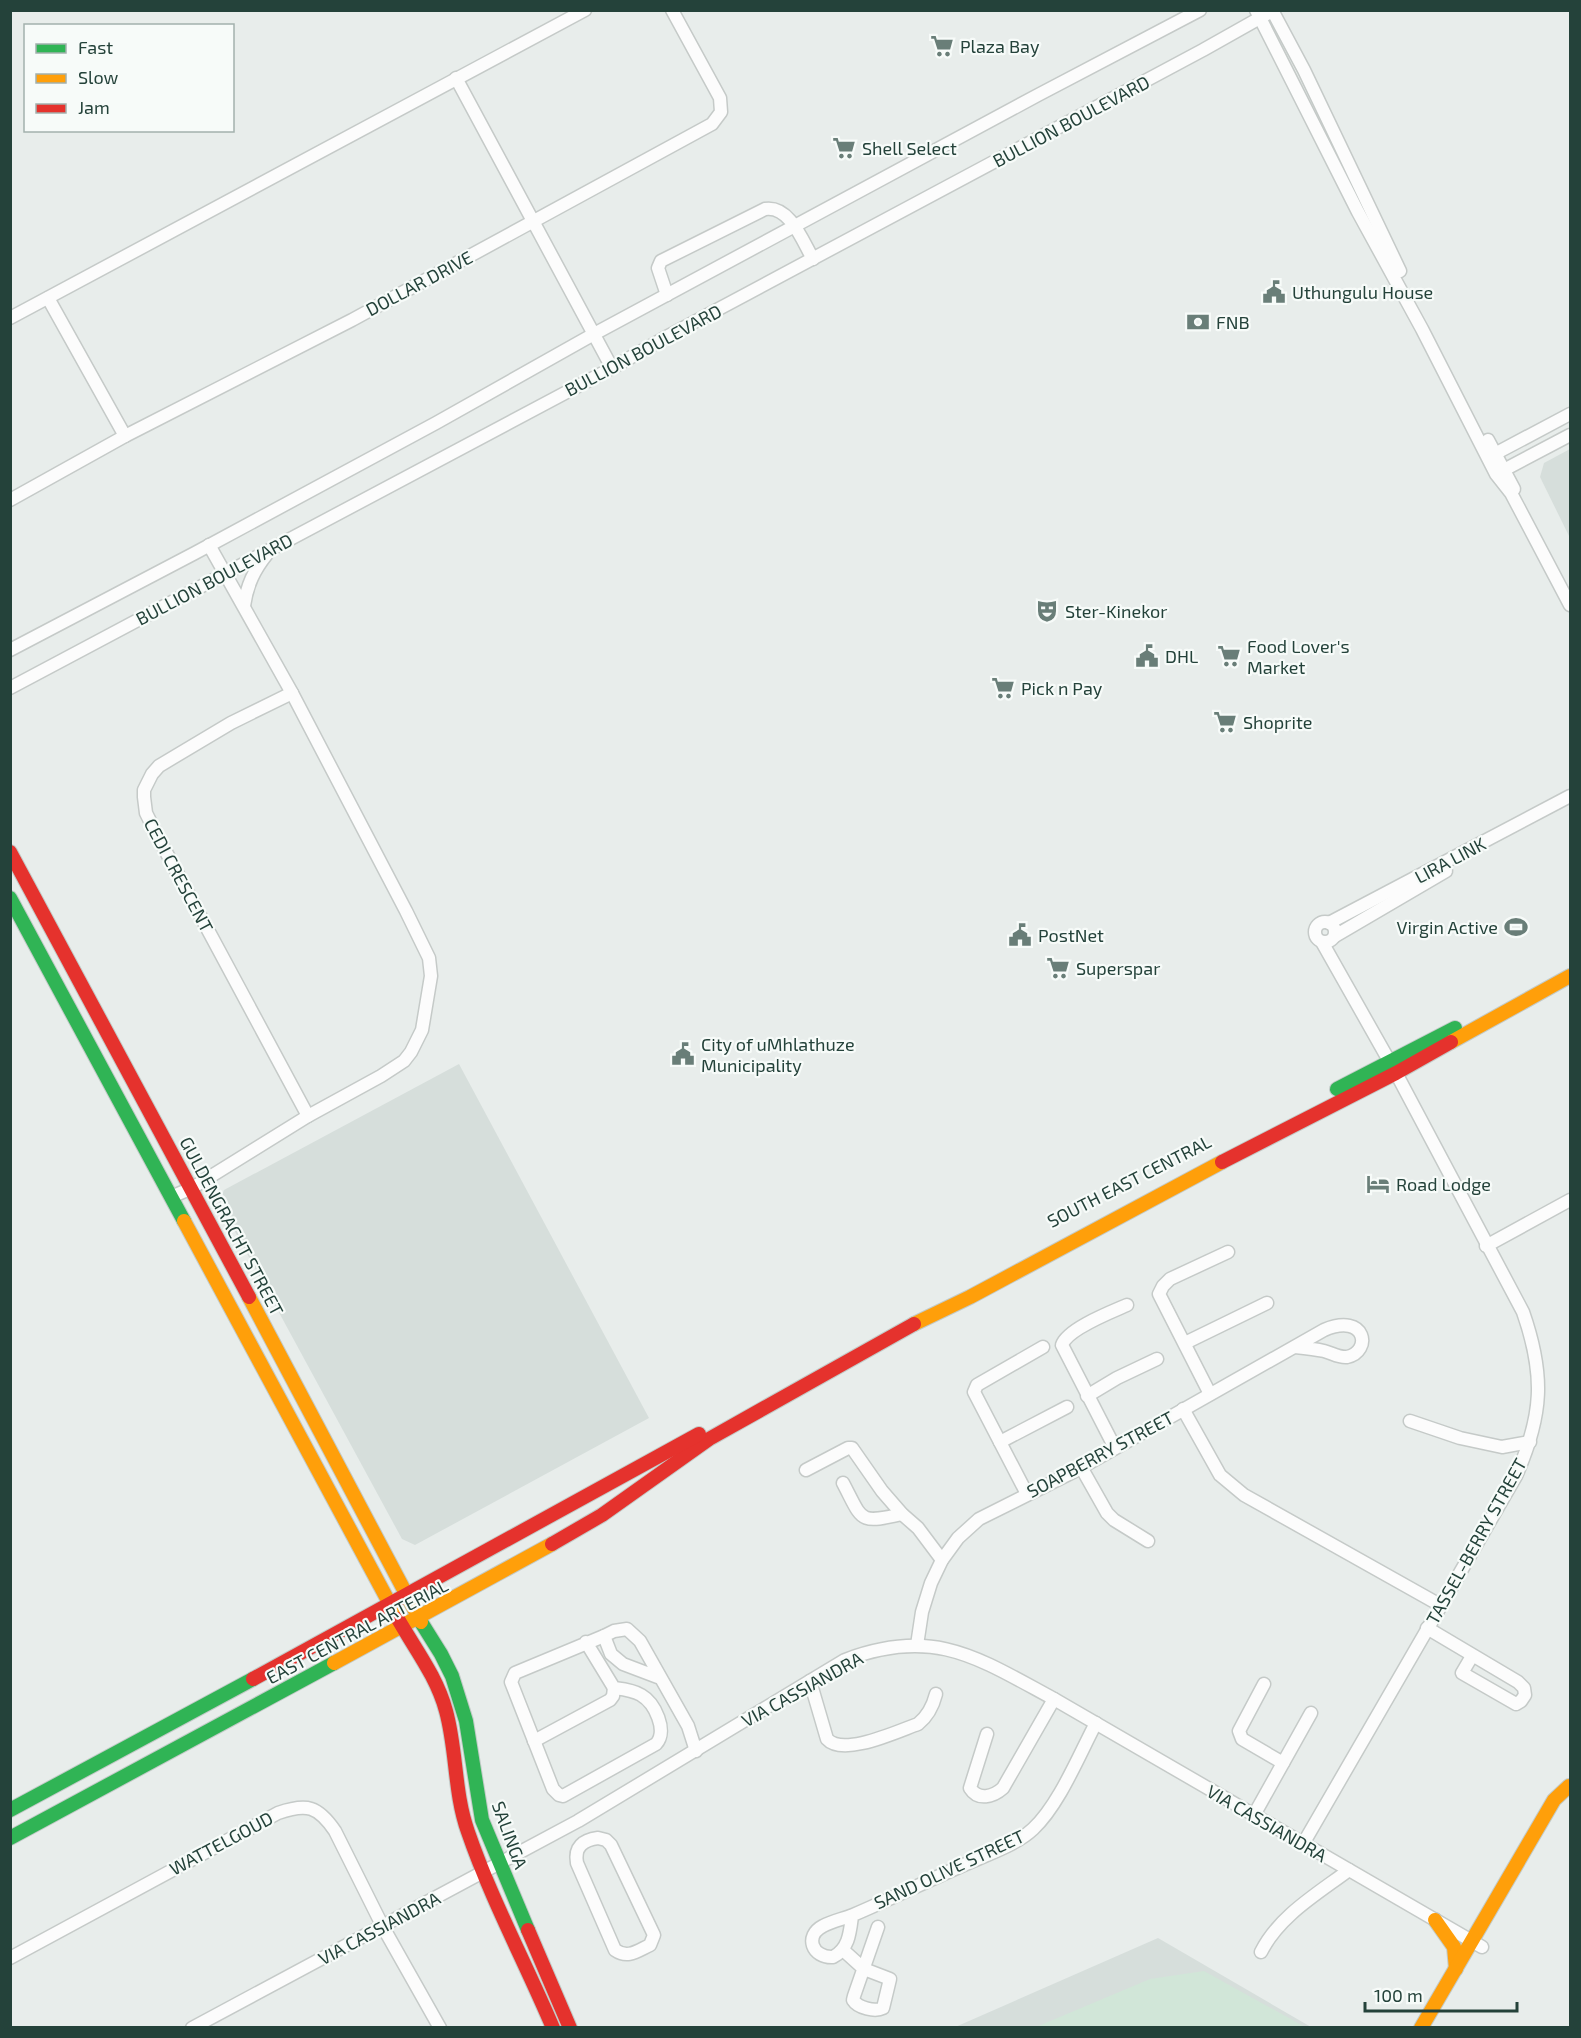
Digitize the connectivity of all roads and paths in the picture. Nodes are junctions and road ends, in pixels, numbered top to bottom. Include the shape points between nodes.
1 (585, 10) edge
2 (672, 10) edge
3 (1200, 10) edge
4 (1273, 11) edge
5 (1258, 14) edge
6 (456, 78) junction
7 (533, 222) junction
8 (795, 227) junction
9 (813, 259) junction
10 (667, 295) junction
11 (48, 298) junction
12 (10, 318) edge
13 (594, 334) junction
14 (612, 368) junction
15 (1570, 414) edge
16 (1570, 435) edge
17 (125, 436) junction
18 (1492, 456) junction
19 (1500, 472) junction
20 (10, 500) edge
21 (209, 545) junction
22 (272, 549) junction
23 (226, 573) junction
24 (1570, 592) edge
25 (1570, 605) edge
26 (244, 606) junction
27 (10, 650) edge
28 (10, 688) edge
29 (292, 693) junction
30 (1570, 796) edge
31 (1570, 803) edge
32 (10, 852) edge
33 (10, 898) edge
34 (1329, 923) junction
35 (1330, 939) junction
36 (1570, 968) edge
37 (1570, 976) edge
38 (1393, 1067) junction
39 (308, 1116) junction
40 (192, 1188) junction
41 (171, 1197) junction
42 (1570, 1200) edge
43 (1486, 1246) junction
44 (1228, 1252) dead end
45 (1267, 1303) dead end
46 (1126, 1305) dead end
47 (1185, 1343) junction
48 (1043, 1347) dead end
49 (1295, 1347) junction
50 (1157, 1359) dead end
51 (1210, 1394) junction
52 (1087, 1396) junction
53 (1067, 1407) dead end
54 (1183, 1408) junction
55 (1410, 1421) dead end
56 (708, 1434) junction
57 (1000, 1442) junction
58 (1530, 1442) junction
59 (1115, 1448) junction
60 (1081, 1467) junction
61 (806, 1470) dead end
62 (843, 1483) dead end
63 (1027, 1494) junction
64 (902, 1514) junction
65 (1148, 1542) dead end
66 (942, 1560) junction
67 (407, 1596) junction
68 (391, 1605) junction
69 (1440, 1605) junction
70 (418, 1618) junction
71 (403, 1627) junction
72 (1427, 1628) junction
73 (604, 1636) junction
74 (586, 1642) junction
75 (917, 1645) junction
76 (1472, 1656) junction
77 (660, 1678) junction
78 (810, 1681) junction
79 (1264, 1684) dead end
80 (614, 1688) junction
81 (936, 1694) dead end
82 (1054, 1699) junction
83 (1311, 1713) dead end
84 (1096, 1723) junction
85 (987, 1734) dead end
86 (534, 1741) junction
87 (696, 1751) junction
88 (1283, 1763) junction
89 (1570, 1785) edge
90 (10, 1810) edge
91 (1254, 1815) junction
92 (578, 1821) junction
93 (10, 1838) edge
94 (586, 1840) junction
95 (1303, 1844) junction
96 (499, 1864) junction
97 (1349, 1870) junction
98 (483, 1873) junction
99 (852, 1916) junction
100 (1435, 1920) junction
101 (383, 1927) junction
102 (878, 1927) dead end
103 (1477, 1944) junction
104 (843, 1950) junction
105 (1261, 1952) dead end
106 (10, 1958) edge
107 (1456, 1969) junction
108 (192, 2028) edge
109 (440, 2028) edge
110 (554, 2028) edge
111 (570, 2028) edge
112 (1421, 2028) edge
113 (1434, 2028) edge

1 - 6 street
2 - 7 street, DOLLAR DRIVE via 720,98 718,117 712,124
3 - 8 street, BULLION BOULEVARD
4 - 5 street, BULLION BOULEVARD
4 - 18 street
5 - 9 street, BULLION BOULEVARD via 1203,50
5 - 18 street via 1358,212
6 - 7 street
6 - 11 street
7 - 13 street
7 - 17 street, DOLLAR DRIVE
8 - 9 street
8 - 10 street, BULLION BOULEVARD
8 - 10 street via 773,208 765,209 677,251 659,264
9 - 14 street, BULLION BOULEVARD
10 - 13 street, BULLION BOULEVARD
11 - 12 street
11 - 17 street
13 - 14 street
13 - 21 street, BULLION BOULEVARD
14 - 22 street, BULLION BOULEVARD
15 - 18 street
16 - 19 street
17 - 20 street, DOLLAR DRIVE
18 - 19 street
19 - 24 street
19 - 25 street
21 - 23 street
21 - 27 street, BULLION BOULEVARD
22 - 23 street, BULLION BOULEVARD
22 - 26 street via 250,579
23 - 26 street
23 - 28 street, BULLION BOULEVARD
26 - 29 street
29 - 39 street via 421,940 431,976 422,1030 404,1061
29 - 39 street, CEDI CRESCENT via 231,723 159,766 149,778 144,797 146,813 158,837
30 - 34 street, LIRA LINK
31 - 35 street, LIRA LINK
32 - 40 street, GULDENGRACHT STREET
33 - 41 street
34 - 35 street via 1335,928
34 - 35 street via 1321,923 1315,931 1316,936
35 - 38 street via 1338,968
36 - 38 street, SOUTH EAST CENTRAL
37 - 38 street, SOUTH EAST CENTRAL
38 - 43 street, TASSEL-BERRY STREET
38 - 56 street, SOUTH EAST CENTRAL
39 - 40 street
40 - 41 street
40 - 67 street, GULDENGRACHT STREET
41 - 68 street
42 - 43 street
43 - 58 street, TASSEL-BERRY STREET via 1523,1312 1535,1352 1539,1393
44 - 47 street via 1162,1286 1161,1300
45 - 47 street
46 - 52 street via 1076,1330 1062,1345
47 - 51 street
48 - 57 street via 975,1388
49 - 49 street via 1336,1325 1356,1328 1362,1337 1356,1353 1345,1357
49 - 51 street
50 - 52 street
51 - 54 street
52 - 59 street
53 - 57 street
54 - 59 street, SOAPBERRY STREET
54 - 69 street, SOAPBERRY STREET via 1220,1475 1229,1484
55 - 58 street via 1502,1447
56 - 67 street, EAST CENTRAL ARTERIAL
56 - 70 street, EAST CENTRAL ARTERIAL via 602,1515
57 - 63 street
58 - 69 street, TASSEL-BERRY STREET via 1506,1493
59 - 60 street, SOAPBERRY STREET
60 - 63 street, SOAPBERRY STREET
60 - 65 street via 1113,1520
61 - 64 street via 852,1448
62 - 64 street via 859,1514 866,1519
63 - 66 street, SOAPBERRY STREET via 979,1519
64 - 66 street
66 - 75 street, SOAPBERRY STREET via 931,1582
67 - 68 street, EAST CENTRAL ARTERIAL
67 - 70 street, GULDENGRACHT STREET
68 - 71 street
68 - 90 street, EAST CENTRAL ARTERIAL
69 - 72 street, TASSEL-BERRY STREET
70 - 71 street, EAST CENTRAL ARTERIAL
70 - 96 street, SALINGA via 441,1654 459,1697 482,1820
71 - 93 street, EAST CENTRAL ARTERIAL
71 - 98 street, SALINGA via 444,1704 459,1798
72 - 76 street
72 - 95 street, TASSEL-BERRY STREET
73 - 74 street
73 - 77 street via 610,1654 623,1664
73 - 77 street via 627,1629 640,1641
74 - 80 street
74 - 86 street via 512,1677
75 - 78 street, VIA CASSIANDRA via 870,1651 845,1660
75 - 82 street, VIA CASSIANDRA via 983,1660
76 - 76 street via 1518,1682 1524,1688 1521,1701 1516,1704 1462,1674
77 - 87 street via 688,1726
78 - 81 street via 827,1739 843,1746 918,1724 933,1705
78 - 87 street, VIA CASSIANDRA
79 - 88 street via 1239,1731 1240,1736
80 - 86 street via 610,1700
80 - 86 street via 638,1692 649,1701 662,1728 656,1744 563,1796 553,1789
82 - 84 street, VIA CASSIANDRA
82 - 85 street via 1003,1788 983,1797 970,1788
83 - 88 street
84 - 91 street, VIA CASSIANDRA
84 - 99 street, SAND OLIVE STREET via 1060,1791 1033,1829 1007,1846
87 - 92 street, VIA CASSIANDRA
88 - 91 street
89 - 103 street via 1554,1800
91 - 95 street, VIA CASSIANDRA
92 - 94 street
92 - 96 street, VIA CASSIANDRA
94 - 94 street via 598,1838 611,1845 654,1935 650,1946 629,1955 615,1950 577,1863 578,1847
95 - 97 street, VIA CASSIANDRA
96 - 98 street, VIA CASSIANDRA
96 - 111 street, SALINGA
97 - 100 street, VIA CASSIANDRA
97 - 105 street via 1289,1916
98 - 101 street, VIA CASSIANDRA
98 - 110 street, SALINGA
99 - 104 street, SAND OLIVE STREET
99 - 104 street, SAND OLIVE STREET via 822,1926 812,1940 812,1947 821,1956 833,1958
100 - 103 street, VIA CASSIANDRA
100 - 107 street via 1454,1947
101 - 106 street, WATTELGOUD via 336,1831 316,1810 305,1806 278,1813
101 - 108 street, VIA CASSIANDRA
101 - 109 street
102 - 104 street via 864,1969
103 - 107 street
103 - 113 street
107 - 112 street

